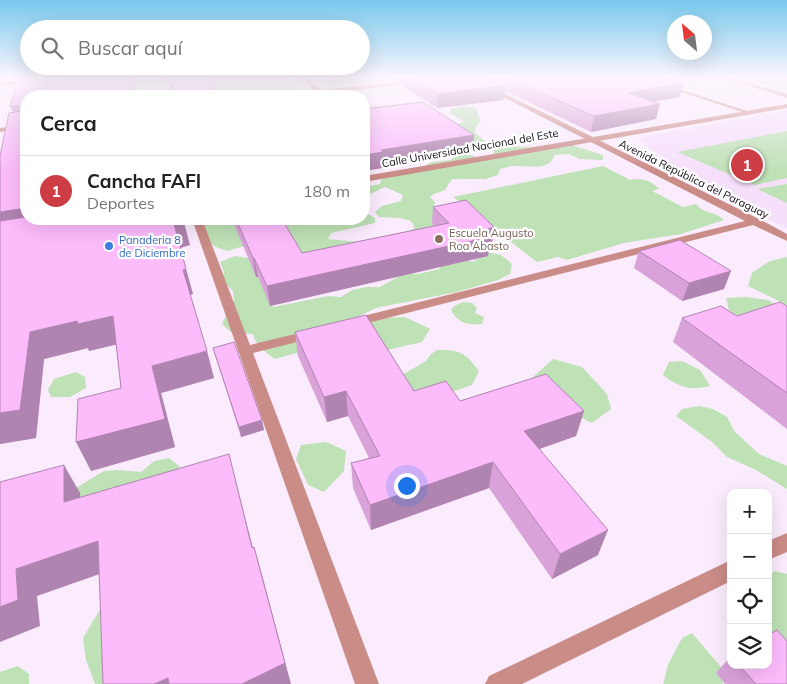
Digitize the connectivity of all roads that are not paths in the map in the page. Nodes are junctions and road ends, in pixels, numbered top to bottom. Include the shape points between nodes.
1 (529, 109) edge
2 (737, 109) edge
3 (768, 109) edge
4 (747, 112) junction
5 (20, 128) edge
6 (0, 130) edge
7 (590, 140) junction
8 (370, 178) edge
9 (754, 222) junction
10 (199, 225) edge
11 (787, 238) edge
12 (341, 326) edge
13 (322, 331) edge
14 (245, 350) junction
15 (787, 542) edge
16 (772, 549) edge
17 (727, 572) edge
18 (367, 684) edge
19 (497, 684) edge

1 - 7 street, Avenida República del Paraguay
2 - 4 street
3 - 4 street, Calle Universidad Nacional del Este
4 - 7 street, Calle Universidad Nacional del Este
5 - 6 street
7 - 8 street, Calle Universidad Nacional del Este
7 - 9 street, Avenida República del Paraguay
9 - 11 street, Avenida República del Paraguay
9 - 12 street
10 - 14 street
13 - 14 street
14 - 18 street
15 - 16 street
17 - 19 street

